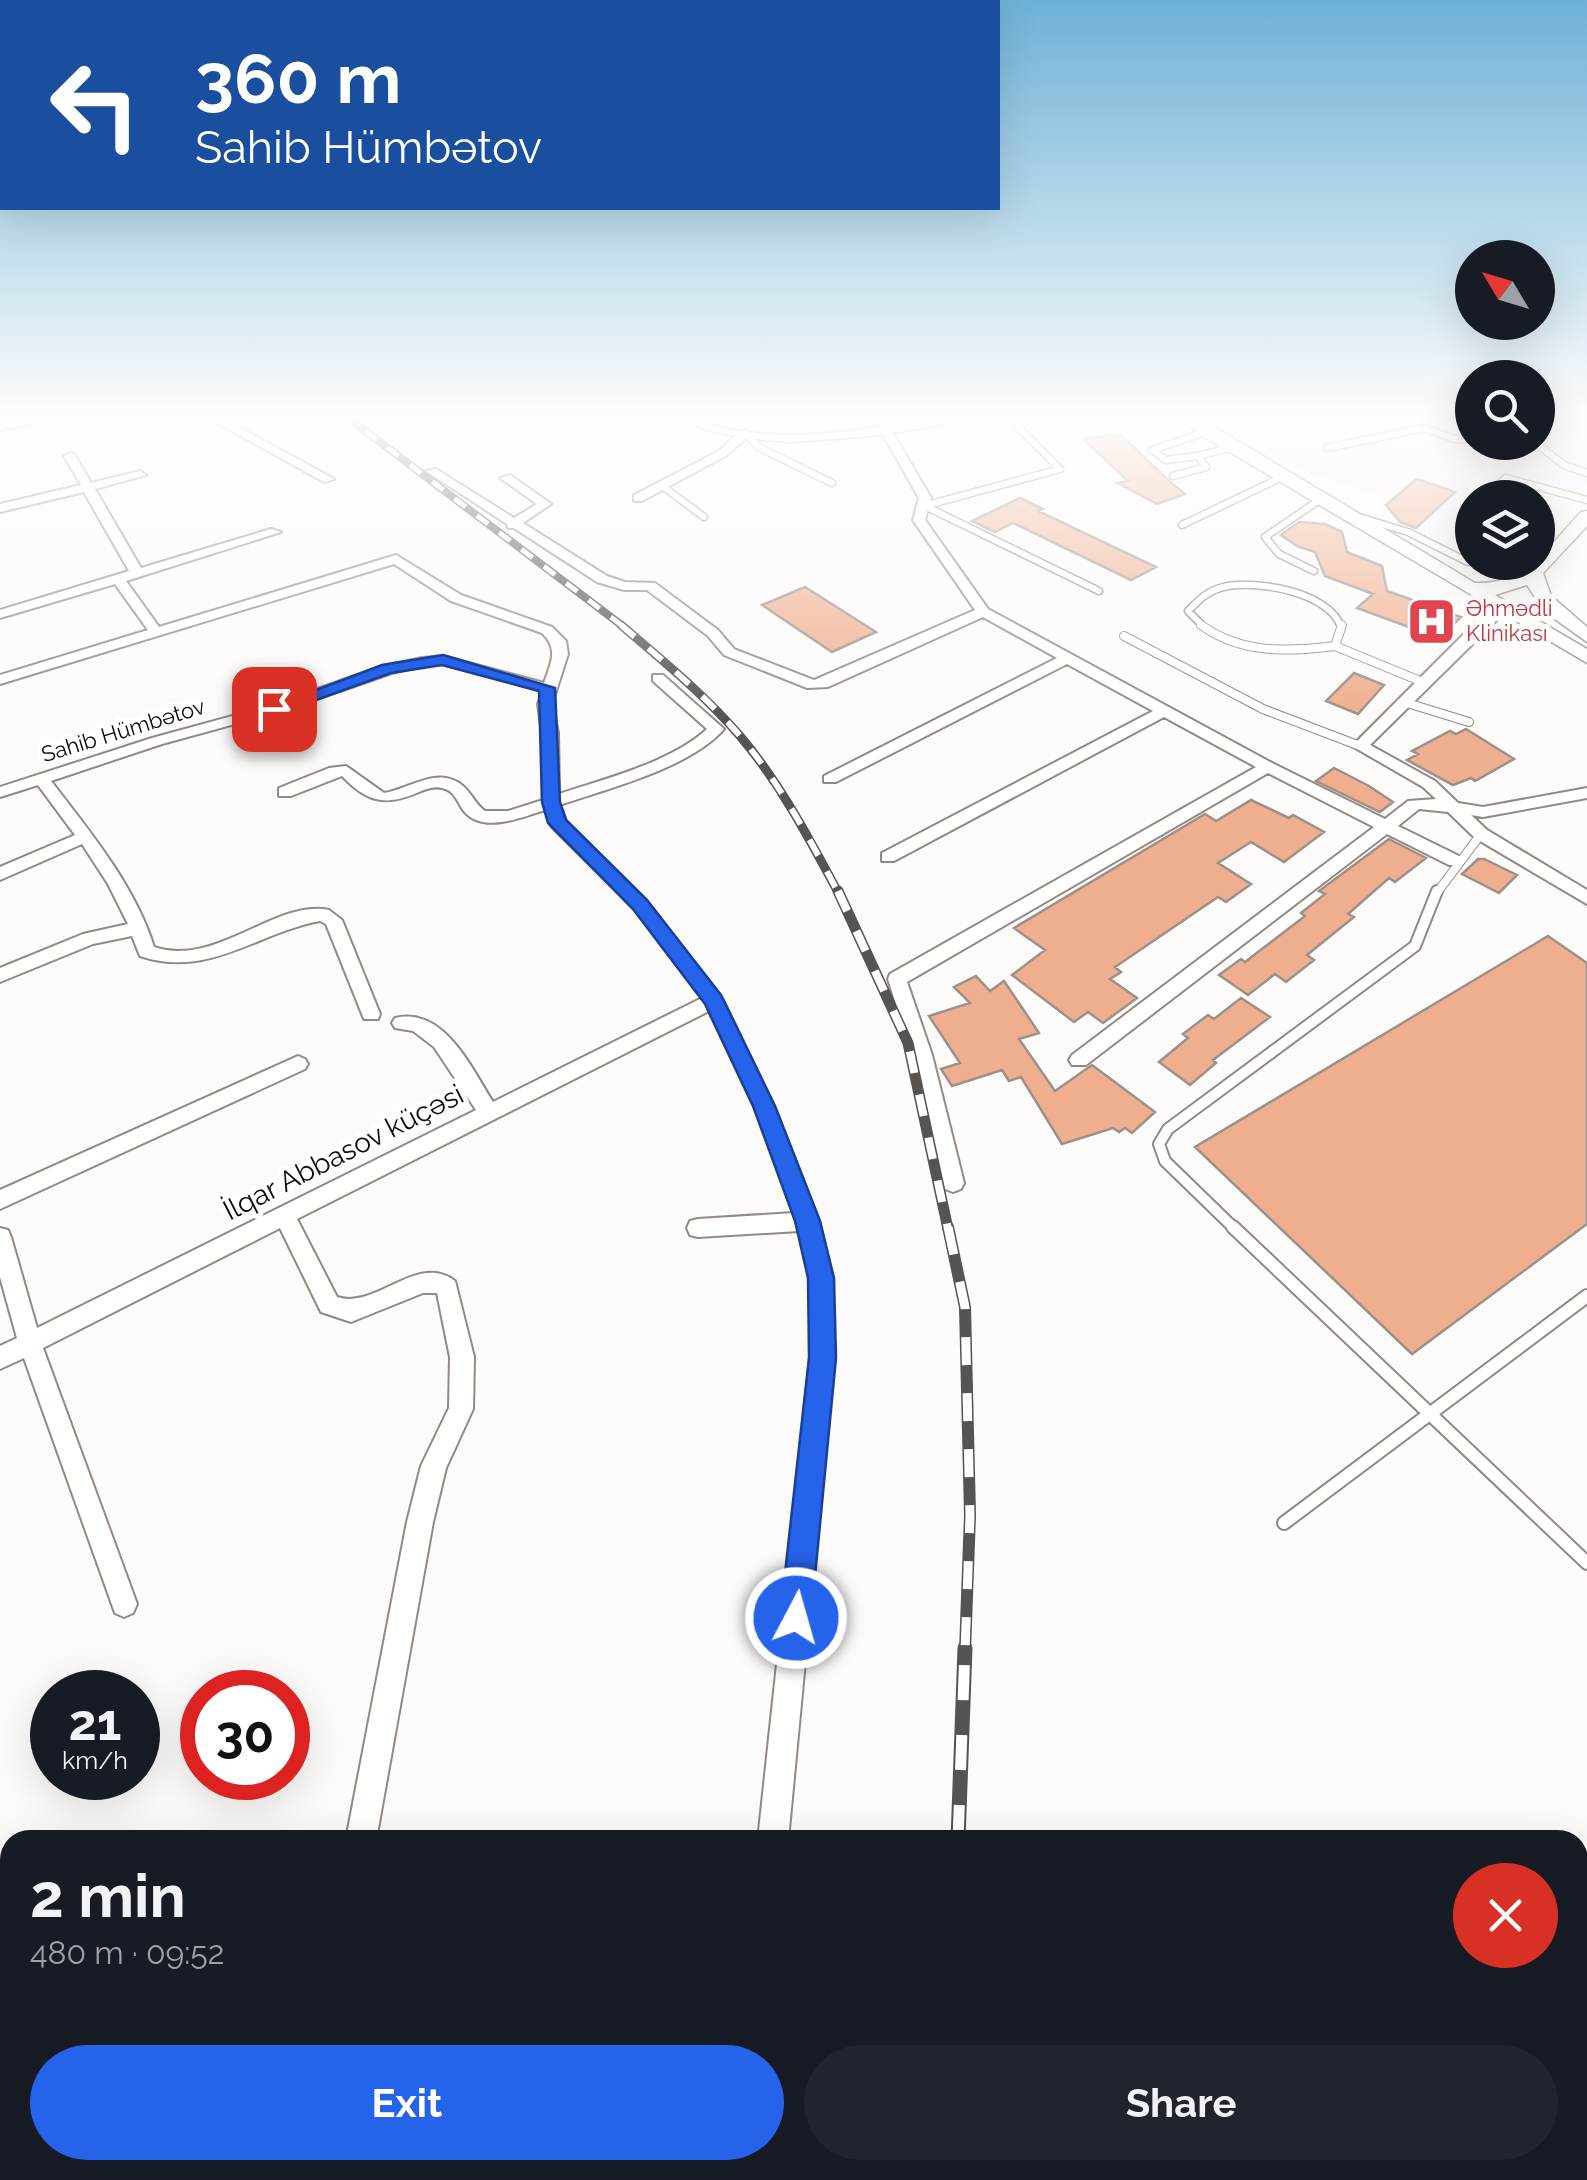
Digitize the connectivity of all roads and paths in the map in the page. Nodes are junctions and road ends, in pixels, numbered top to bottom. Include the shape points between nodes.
1 (106, 516) edge
2 (500, 516) edge
3 (526, 516) edge
4 (701, 516) edge
5 (921, 516) edge
6 (944, 516) edge
7 (1206, 516) edge
8 (1297, 516) edge
9 (1348, 516) edge
10 (1354, 516) edge
11 (1587, 516) edge
12 (704, 518) dead end
13 (512, 524) junction
14 (1182, 526) dead end
15 (274, 532) dead end
16 (1555, 545) edge
17 (1455, 554) edge
18 (1314, 571) dead end
19 (138, 573) junction
20 (1455, 578) edge
21 (118, 579) junction
22 (1458, 580) edge
23 (1459, 580) edge
24 (1517, 580) edge
25 (1521, 580) edge
26 (1533, 580) edge
27 (1099, 591) dead end
28 (1504, 605) junction
29 (983, 612) junction
30 (0, 614) edge
31 (154, 631) junction
32 (1124, 636) dead end
33 (1587, 636) edge
34 (1335, 646) junction
35 (1067, 658) junction
36 (1587, 658) edge
37 (658, 678) dead end
38 (0, 680) edge
39 (1425, 683) junction
40 (547, 688) junction
41 (1407, 703) junction
42 (1164, 711) junction
43 (1470, 722) dead end
44 (1360, 746) junction
45 (1268, 768) junction
46 (41, 778) junction
47 (830, 780) dead end
48 (0, 792) edge
49 (285, 792) dead end
50 (1587, 793) edge
51 (551, 802) junction
52 (1454, 809) junction
53 (1385, 824) junction
54 (1481, 834) junction
55 (84, 838) junction
56 (888, 857) dead end
57 (1455, 861) junction
58 (0, 874) edge
59 (1587, 898) edge
60 (141, 928) junction
61 (0, 975) edge
62 (714, 1000) junction
63 (371, 1014) dead end
64 (402, 1023) dead end
65 (1079, 1060) dead end
66 (298, 1064) dead end
67 (489, 1113) junction
68 (954, 1183) dead end
69 (0, 1200) edge
70 (284, 1216) junction
71 (808, 1221) junction
72 (698, 1228) dead end
73 (0, 1236) edge
74 (1587, 1296) edge
75 (30, 1343) junction
76 (0, 1358) edge
77 (1428, 1416) junction
78 (1284, 1523) dead end
79 (1587, 1563) edge
80 (124, 1604) dead end
81 (363, 1830) edge
82 (774, 1830) edge

1 - 19 street
2 - 13 street
3 - 13 street
4 - 12 lane
5 - 29 street
6 - 27 lane
7 - 14 lane
8 - 18 lane via 1265,536 1267,544
9 - 20 main road
10 - 17 lane
11 - 16 main road
13 - 29 street via 602,579 650,586 729,652 812,686
15 - 19 street
19 - 21 street
21 - 30 street
21 - 31 street
22 - 28 main road
23 - 24 main road via 1490,591 1506,591
25 - 28 main road
26 - 33 main road via 1540,596
28 - 36 main road
28 - 39 street
29 - 35 street
31 - 38 street
31 - 40 street via 387,560 408,563 456,598 547,630 561,654
32 - 44 lane via 1263,710
34 - 34 lane via 1342,624 1331,607 1247,582 1194,600 1188,611 1197,623 1252,648 1286,653
34 - 39 lane
35 - 42 street
35 - 47 street
37 - 51 street via 716,729 712,736
39 - 41 street
40 - 46 street, Sahib Hümbətov via 443,660 388,668
40 - 51 street
41 - 43 lane
41 - 44 street
42 - 45 street
42 - 56 street
44 - 52 street via 1429,784
45 - 53 street
45 - 68 street via 897,979
46 - 48 street, Sahib Hümbətov
46 - 55 street
49 - 51 street via 346,771 387,798 431,781 448,783 471,812 488,819
50 - 52 street via 1483,812
51 - 62 street via 558,823 640,904
52 - 53 street via 1414,805
52 - 54 street
53 - 57 street
53 - 65 street
54 - 57 lane
54 - 59 street
55 - 58 street
55 - 60 street
57 - 77 lane via 1424,911 1415,946 1168,1129 1159,1144 1165,1161
60 - 61 street via 88,938
60 - 63 street via 146,952 174,960 323,914 333,920
62 - 67 street, İlqar Abbasov küçəsi
62 - 71 street
64 - 67 street via 420,1023 436,1034
66 - 69 street
67 - 70 street, İlqar Abbasov küçəsi
70 - 75 street, İlqar Abbasov küçəsi
70 - 81 street via 329,1305 351,1312 438,1280 448,1288 462,1357 461,1409 434,1466 420,1522
71 - 72 street
71 - 82 street via 821,1278 822,1358
73 - 75 street
74 - 77 lane
75 - 76 street, İlqar Abbasov küçəsi
75 - 80 street
77 - 78 lane
77 - 79 lane

